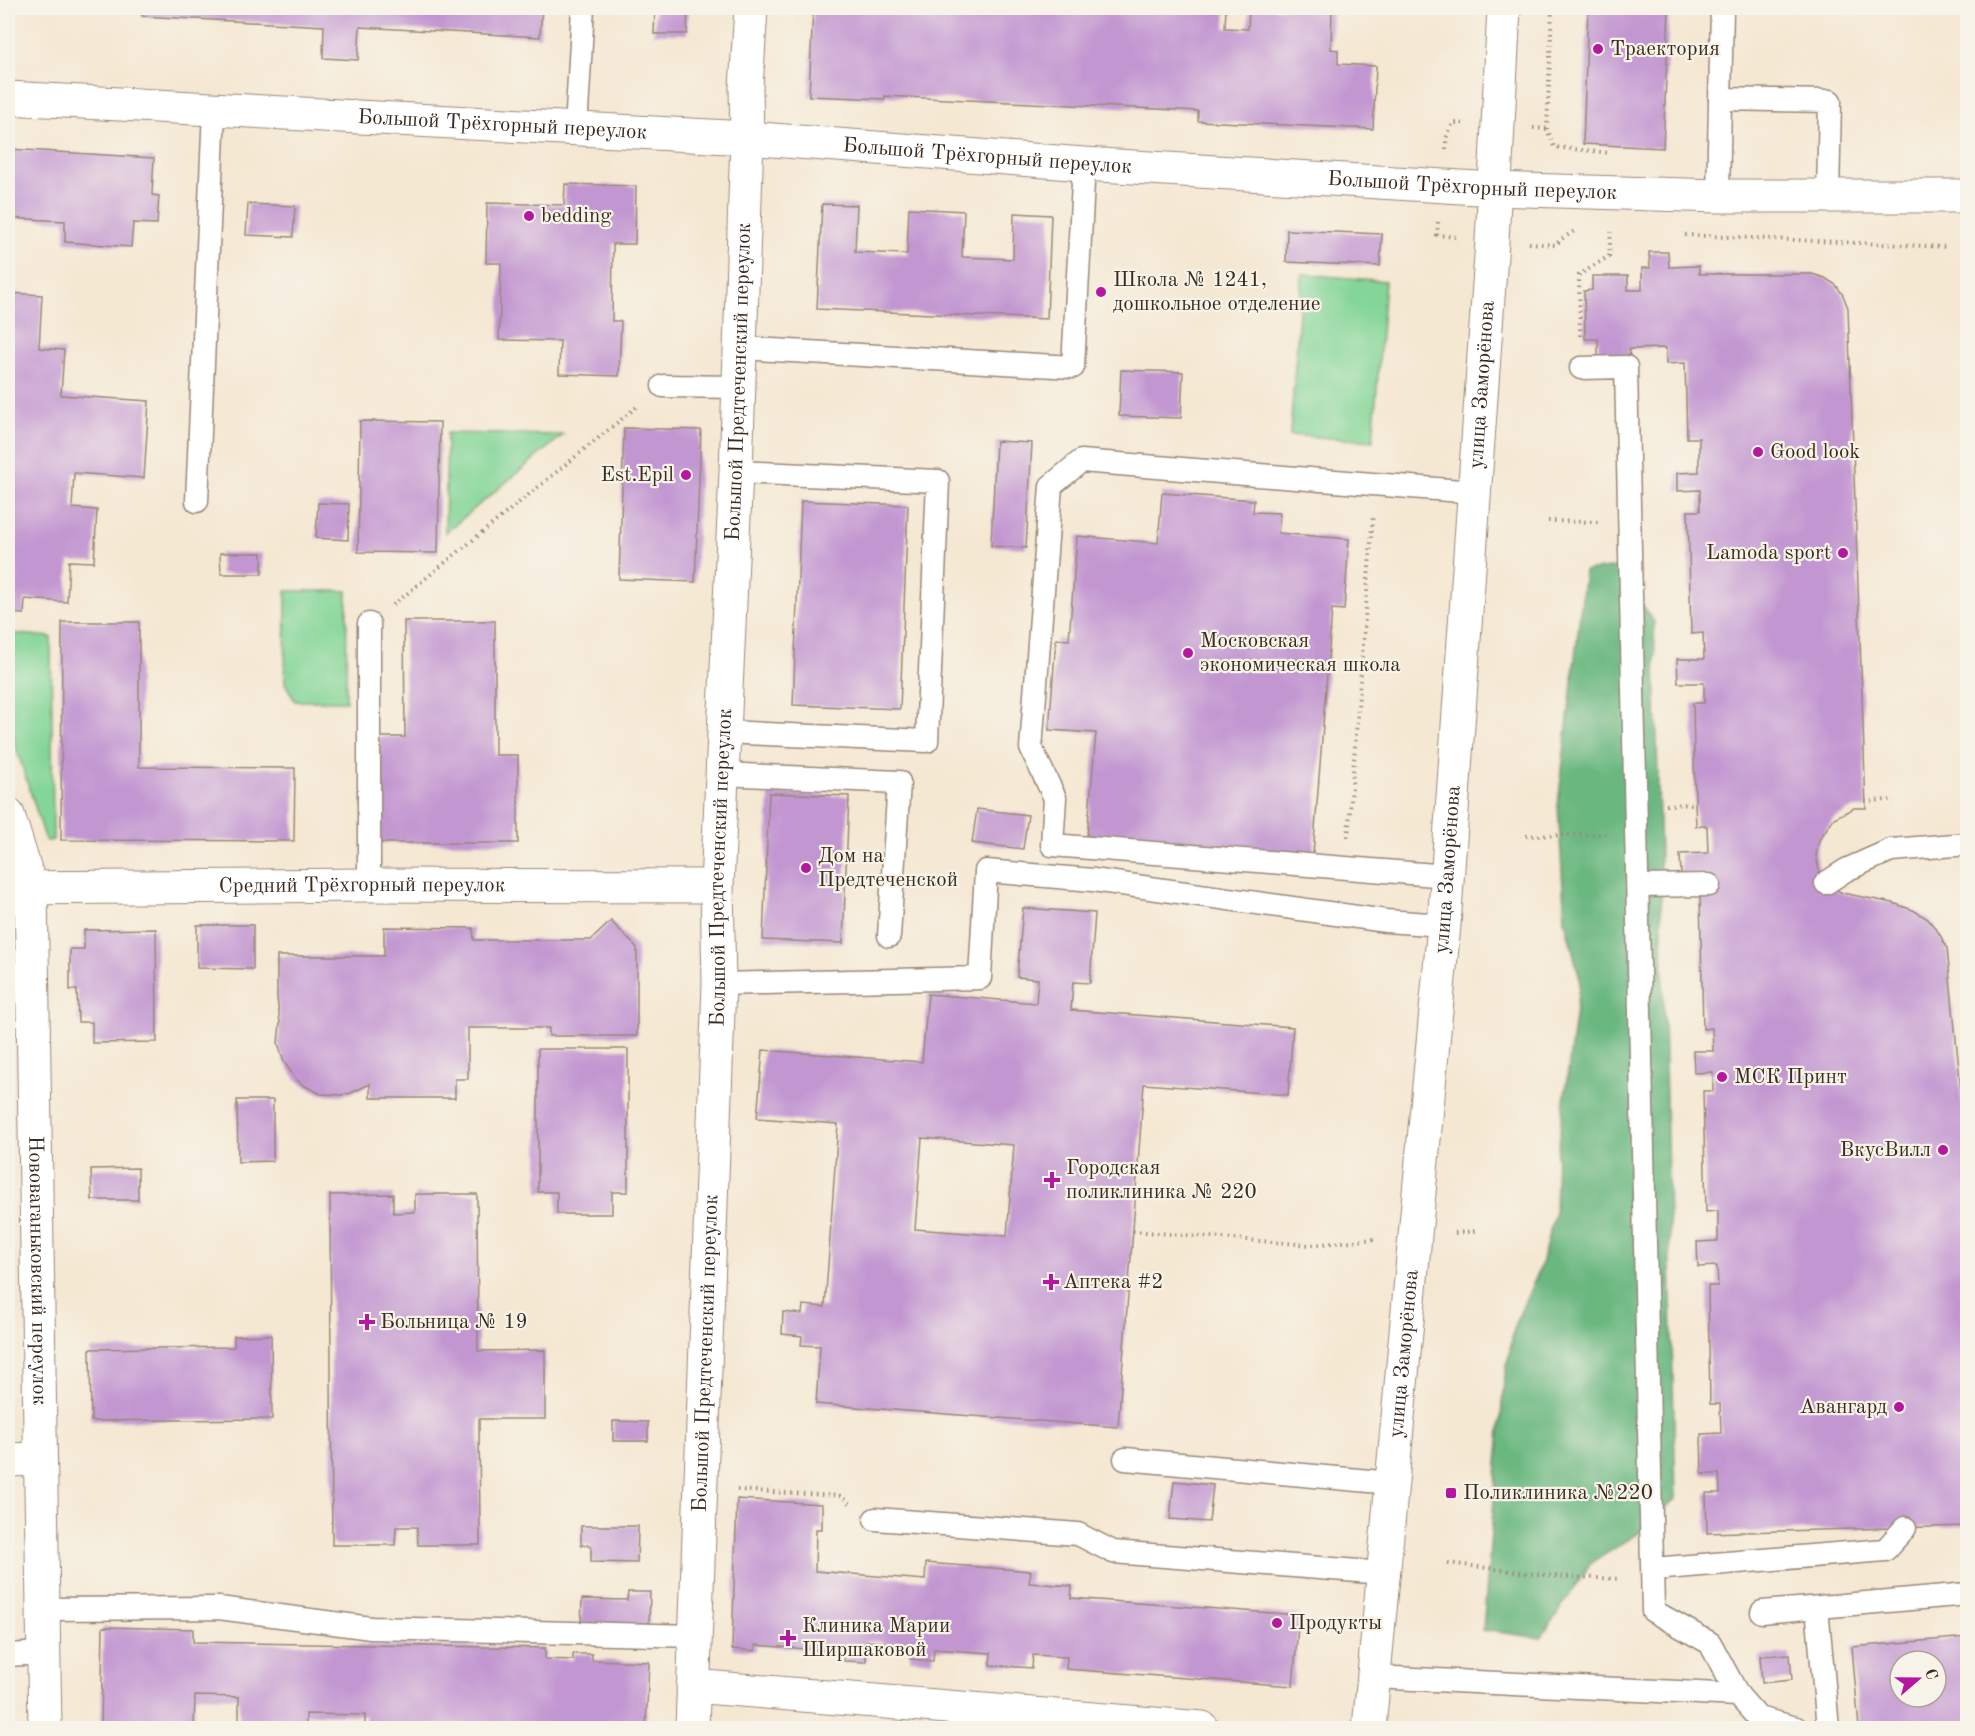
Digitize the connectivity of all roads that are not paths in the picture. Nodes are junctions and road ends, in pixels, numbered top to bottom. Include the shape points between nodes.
1 (583, 8) edge
2 (751, 8) edge
3 (1504, 8) edge
4 (1722, 8) edge
5 (8, 98) edge
6 (1720, 99) junction
7 (214, 110) junction
8 (576, 129) junction
9 (747, 138) junction
10 (1084, 164) junction
11 (1494, 189) junction
12 (1718, 196) junction
13 (1828, 196) junction
14 (1968, 196) edge
15 (739, 348) junction
16 (1581, 368) road end
17 (663, 386) road end
18 (738, 387) junction
19 (736, 472) junction
20 (1474, 492) junction
21 (196, 501) dead end
22 (369, 624) road end
23 (723, 732) junction
24 (722, 774) junction
25 (8, 815) edge
26 (1968, 844) edge
27 (1448, 876) junction
28 (1827, 883) dead end
29 (369, 885) junction
30 (1709, 885) dead end
31 (717, 886) junction
32 (1638, 886) junction
33 (19, 889) edge
34 (1444, 925) junction
35 (889, 936) dead end
36 (719, 984) junction
37 (40, 1459) junction
38 (1125, 1459) dead end
39 (8, 1460) edge
40 (1392, 1483) junction
41 (875, 1518) road end
42 (1905, 1528) dead end
43 (1653, 1569) junction
44 (1384, 1573) junction
45 (1968, 1594) edge
46 (1817, 1608) junction
47 (44, 1609) junction
48 (1762, 1612) dead end
49 (696, 1636) junction
50 (43, 1653) junction
51 (8, 1655) edge
52 (1374, 1677) junction
53 (693, 1686) junction
54 (1738, 1695) junction
55 (1005, 1720) edge
56 (45, 1728) edge
57 (692, 1728) edge
58 (1202, 1728) edge
59 (1369, 1728) edge
60 (1796, 1728) edge
61 (1828, 1728) edge

1 - 8 lane
2 - 9 street, Большой Предтеченский переулок
3 - 11 street, улица Заморёнова
4 - 6 lane
5 - 7 street, Большой Трёхгорный переулок
6 - 12 lane
6 - 13 lane via 1830,101
7 - 8 street, Большой Трёхгорный переулок
7 - 21 lane
8 - 9 street, Большой Трёхгорный переулок
9 - 10 street, Большой Трёхгорный переулок
9 - 15 street, Большой Предтеченский переулок
10 - 11 street, Большой Трёхгорный переулок
10 - 15 lane via 1074,367
11 - 12 street, Большой Трёхгорный переулок
11 - 20 street, улица Заморёнова
12 - 13 street, Большой Трёхгорный переулок
13 - 14 street, Большой Трёхгорный переулок
15 - 18 street, Большой Предтеченский переулок
16 - 32 lane via 1626,367
17 - 18 lane
18 - 19 street, Большой Предтеченский переулок
19 - 23 street, Большой Предтеченский переулок
19 - 23 lane via 938,481 927,741
20 - 27 street, улица Заморёнова
20 - 27 lane via 1081,461 1051,486 1031,748 1055,798 1052,845
22 - 29 lane
23 - 24 street, Большой Предтеченский переулок
24 - 31 street, Большой Предтеченский переулок
24 - 35 lane via 899,782
25 - 33 street, Нововаганьковский переулок
26 - 28 lane via 1892,850
27 - 34 street, улица Заморёнова
29 - 31 street, Средний Трёхгорный переулок
29 - 33 street, Средний Трёхгорный переулок
30 - 32 lane
31 - 36 street, Большой Предтеченский переулок
32 - 43 lane
33 - 37 street, Нововаганьковский переулок
34 - 36 lane via 1386,921 1093,880 986,871 980,978
34 - 40 street, улица Заморёнова
36 - 49 street, Большой Предтеченский переулок
37 - 39 street
37 - 47 street, Нововаганьковский переулок
38 - 40 lane
40 - 44 street, улица Заморёнова
41 - 44 lane via 1078,1534 1113,1552
42 - 43 lane via 1885,1550
43 - 54 lane via 1653,1611 1710,1643
44 - 52 street, улица Заморёнова
45 - 46 lane
46 - 48 lane
46 - 61 lane
47 - 49 lane via 219,1608 371,1628
47 - 50 street, Нововаганьковский переулок
49 - 53 street, Большой Предтеченский переулок
50 - 51 lane
50 - 56 street, Нововаганьковский переулок
52 - 54 lane
52 - 59 street, улица Заморёнова
53 - 55 street
53 - 57 street, Большой Предтеченский переулок
54 - 60 lane via 1758,1718
55 - 58 street

